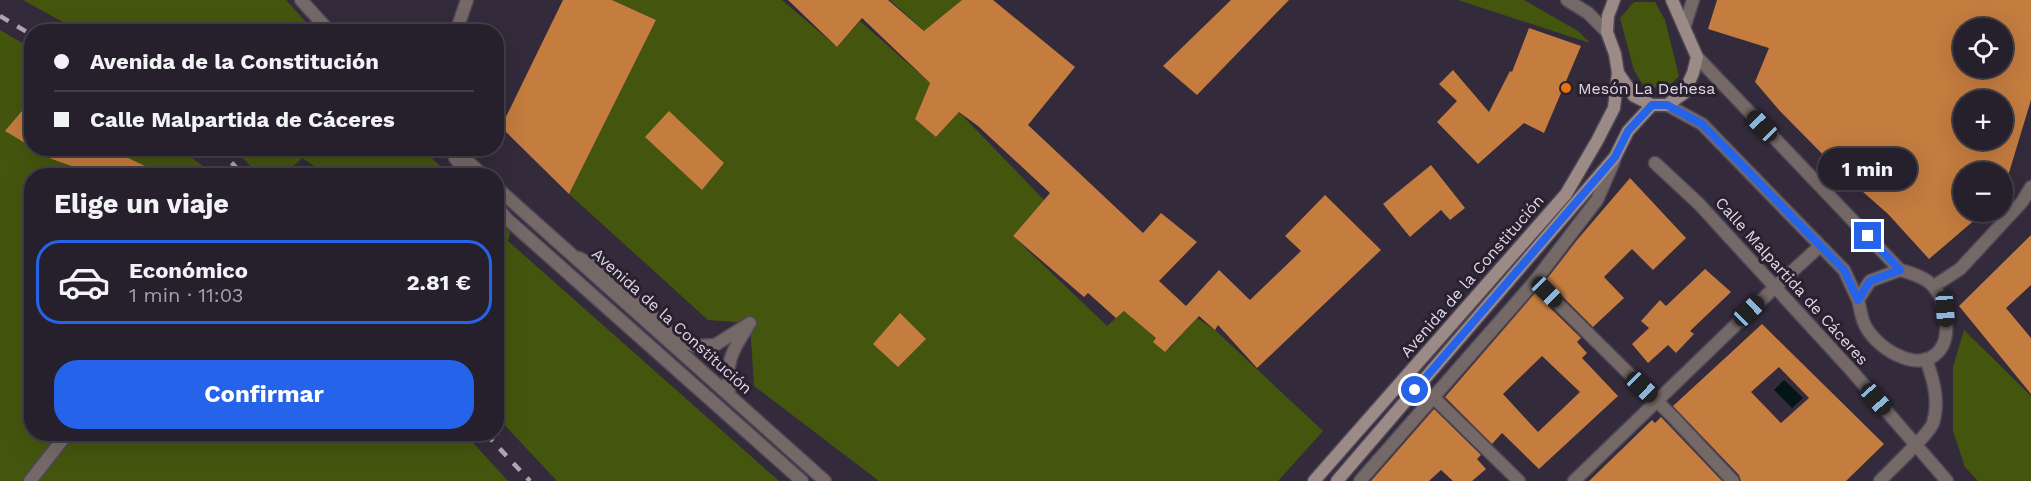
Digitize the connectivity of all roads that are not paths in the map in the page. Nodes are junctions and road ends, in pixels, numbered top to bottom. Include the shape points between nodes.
1 (301, 0) edge
2 (467, 0) edge
3 (1567, 0) edge
4 (1614, 0) edge
5 (1672, 0) edge
6 (1693, 0) edge
7 (323, 24) edge
8 (459, 24) edge
9 (1684, 28) junction
10 (1608, 32) junction
11 (1696, 57) junction
12 (1618, 73) junction
13 (1652, 105) junction
14 (1667, 105) junction
15 (453, 156) edge
16 (462, 156) edge
17 (1615, 157) junction
18 (1655, 163) dead end
19 (463, 168) edge
20 (475, 168) edge
21 (2031, 187) edge
22 (504, 194) edge
23 (504, 215) edge
24 (1820, 246) junction
25 (574, 255) junction
26 (1900, 270) junction
27 (1535, 281) junction
28 (1934, 286) junction
29 (1774, 288) junction
30 (1858, 300) junction
31 (1926, 359) junction
32 (729, 394) junction
33 (1433, 397) junction
34 (1657, 401) junction
35 (61, 441) edge
36 (1915, 444) junction
37 (30, 481) edge
38 (802, 481) edge
39 (825, 481) edge
40 (1314, 481) edge
41 (1337, 481) edge
42 (1360, 481) edge
43 (1519, 481) edge
44 (1574, 481) edge
45 (1733, 481) edge
46 (1880, 481) edge
47 (1947, 481) edge

1 - 7 street
2 - 8 street
3 - 10 street
4 - 10 main road via 1608,15
5 - 9 main road
6 - 9 street
9 - 11 main road
10 - 12 main road
11 - 14 main road via 1684,93
11 - 26 street
12 - 13 main road via 1634,96
12 - 40 main road, Avenida de la Constitución via 1614,108 1566,194
13 - 14 main road
13 - 17 main road, Avenida de la Constitución via 1628,131
14 - 24 street via 1702,124
15 - 19 street
16 - 20 street
17 - 27 street, Avenida de la Constitución via 1597,200
17 - 41 main road, Avenida de la Constitución
18 - 29 street, Calle Malpartida de Cáceres via 1699,204
21 - 28 street via 2022,202 1960,269
22 - 25 street, Avenida de la Constitución
23 - 38 street, Avenida de la Constitución
24 - 29 street
24 - 30 street via 1844,270
25 - 32 street, Avenida de la Constitución
25 - 32 street via 606,272 676,339 696,346 715,345 750,323 733,348 727,374
26 - 28 street
26 - 30 street via 1870,281
27 - 33 street, Avenida de la Constitución
27 - 34 street
28 - 31 street via 1945,309 1947,336 1939,352
29 - 34 street
29 - 36 street, Calle Malpartida de Cáceres
30 - 31 street via 1864,324 1882,346 1905,360
31 - 36 street via 1937,405 1933,425
32 - 39 street, Avenida de la Constitución
33 - 42 street, Avenida de la Constitución
33 - 43 street
34 - 44 street
34 - 45 street
35 - 37 street
36 - 46 street
36 - 47 street, Calle Malpartida de Cáceres

